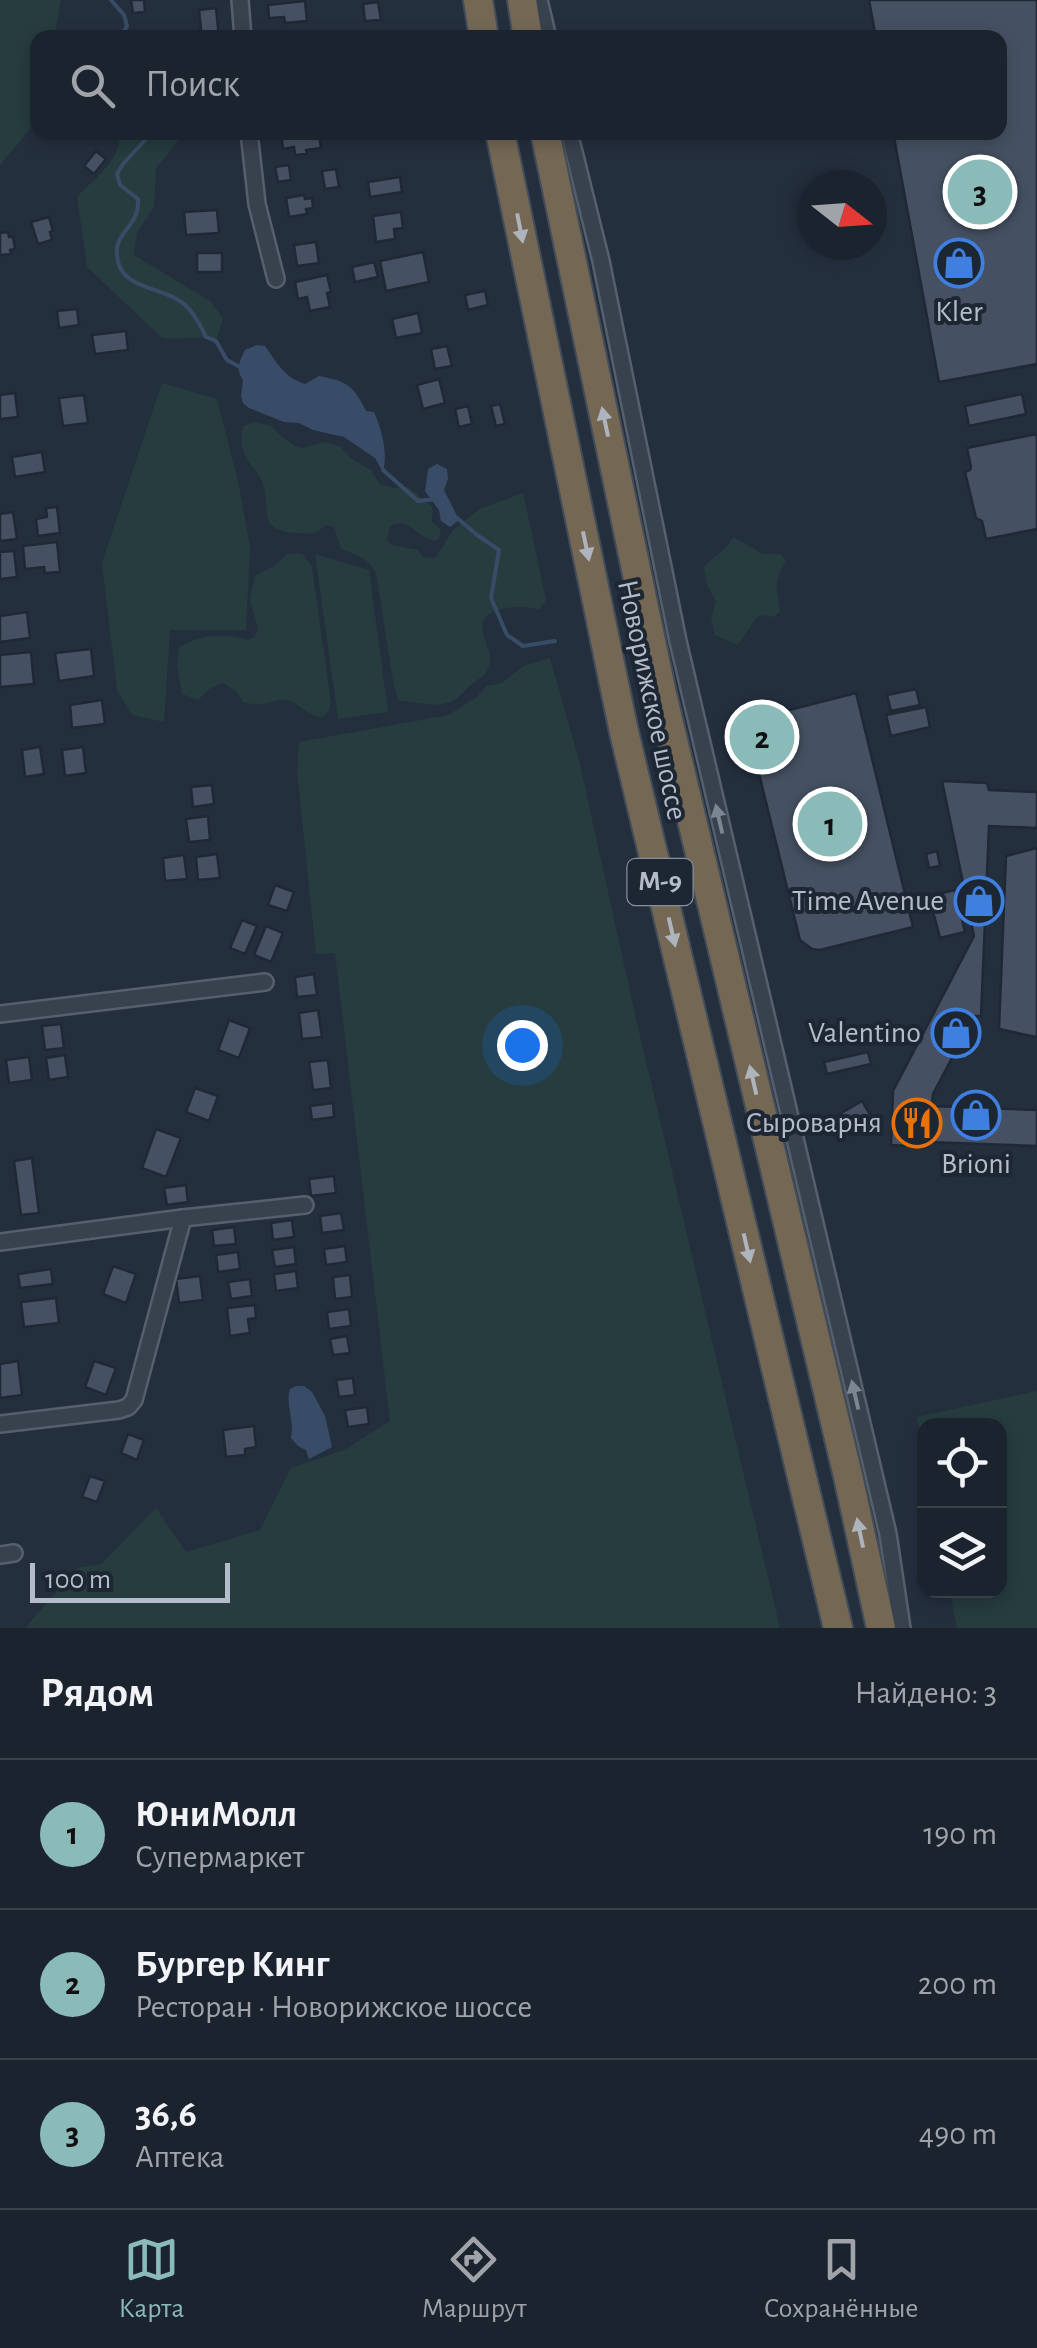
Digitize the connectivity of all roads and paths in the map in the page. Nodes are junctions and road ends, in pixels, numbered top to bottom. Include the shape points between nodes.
1 (240, 0) edge
2 (478, 0) edge
3 (522, 0) edge
4 (539, 0) edge
5 (242, 30) edge
6 (483, 30) edge
7 (527, 30) edge
8 (546, 30) edge
9 (250, 140) edge
10 (502, 140) edge
11 (546, 140) edge
12 (571, 140) edge
13 (276, 278) dead end
14 (264, 982) dead end
15 (0, 1014) edge
16 (305, 1206) dead end
17 (183, 1218) junction
18 (0, 1242) edge
19 (0, 1424) edge
20 (838, 1628) edge
21 (881, 1628) edge
22 (902, 1628) edge

1 - 5 street
2 - 6 highway
3 - 7 highway
4 - 8 street
9 - 13 street
10 -> 20 highway, Новорижское шоссе / М-9 via 624,732
21 -> 11 highway, Новорижское шоссе / М-9 via 662,694
22 -> 12 street via 888,1534 682,660
14 - 15 street
16 - 17 street
17 - 18 street
17 - 19 street via 128,1407

